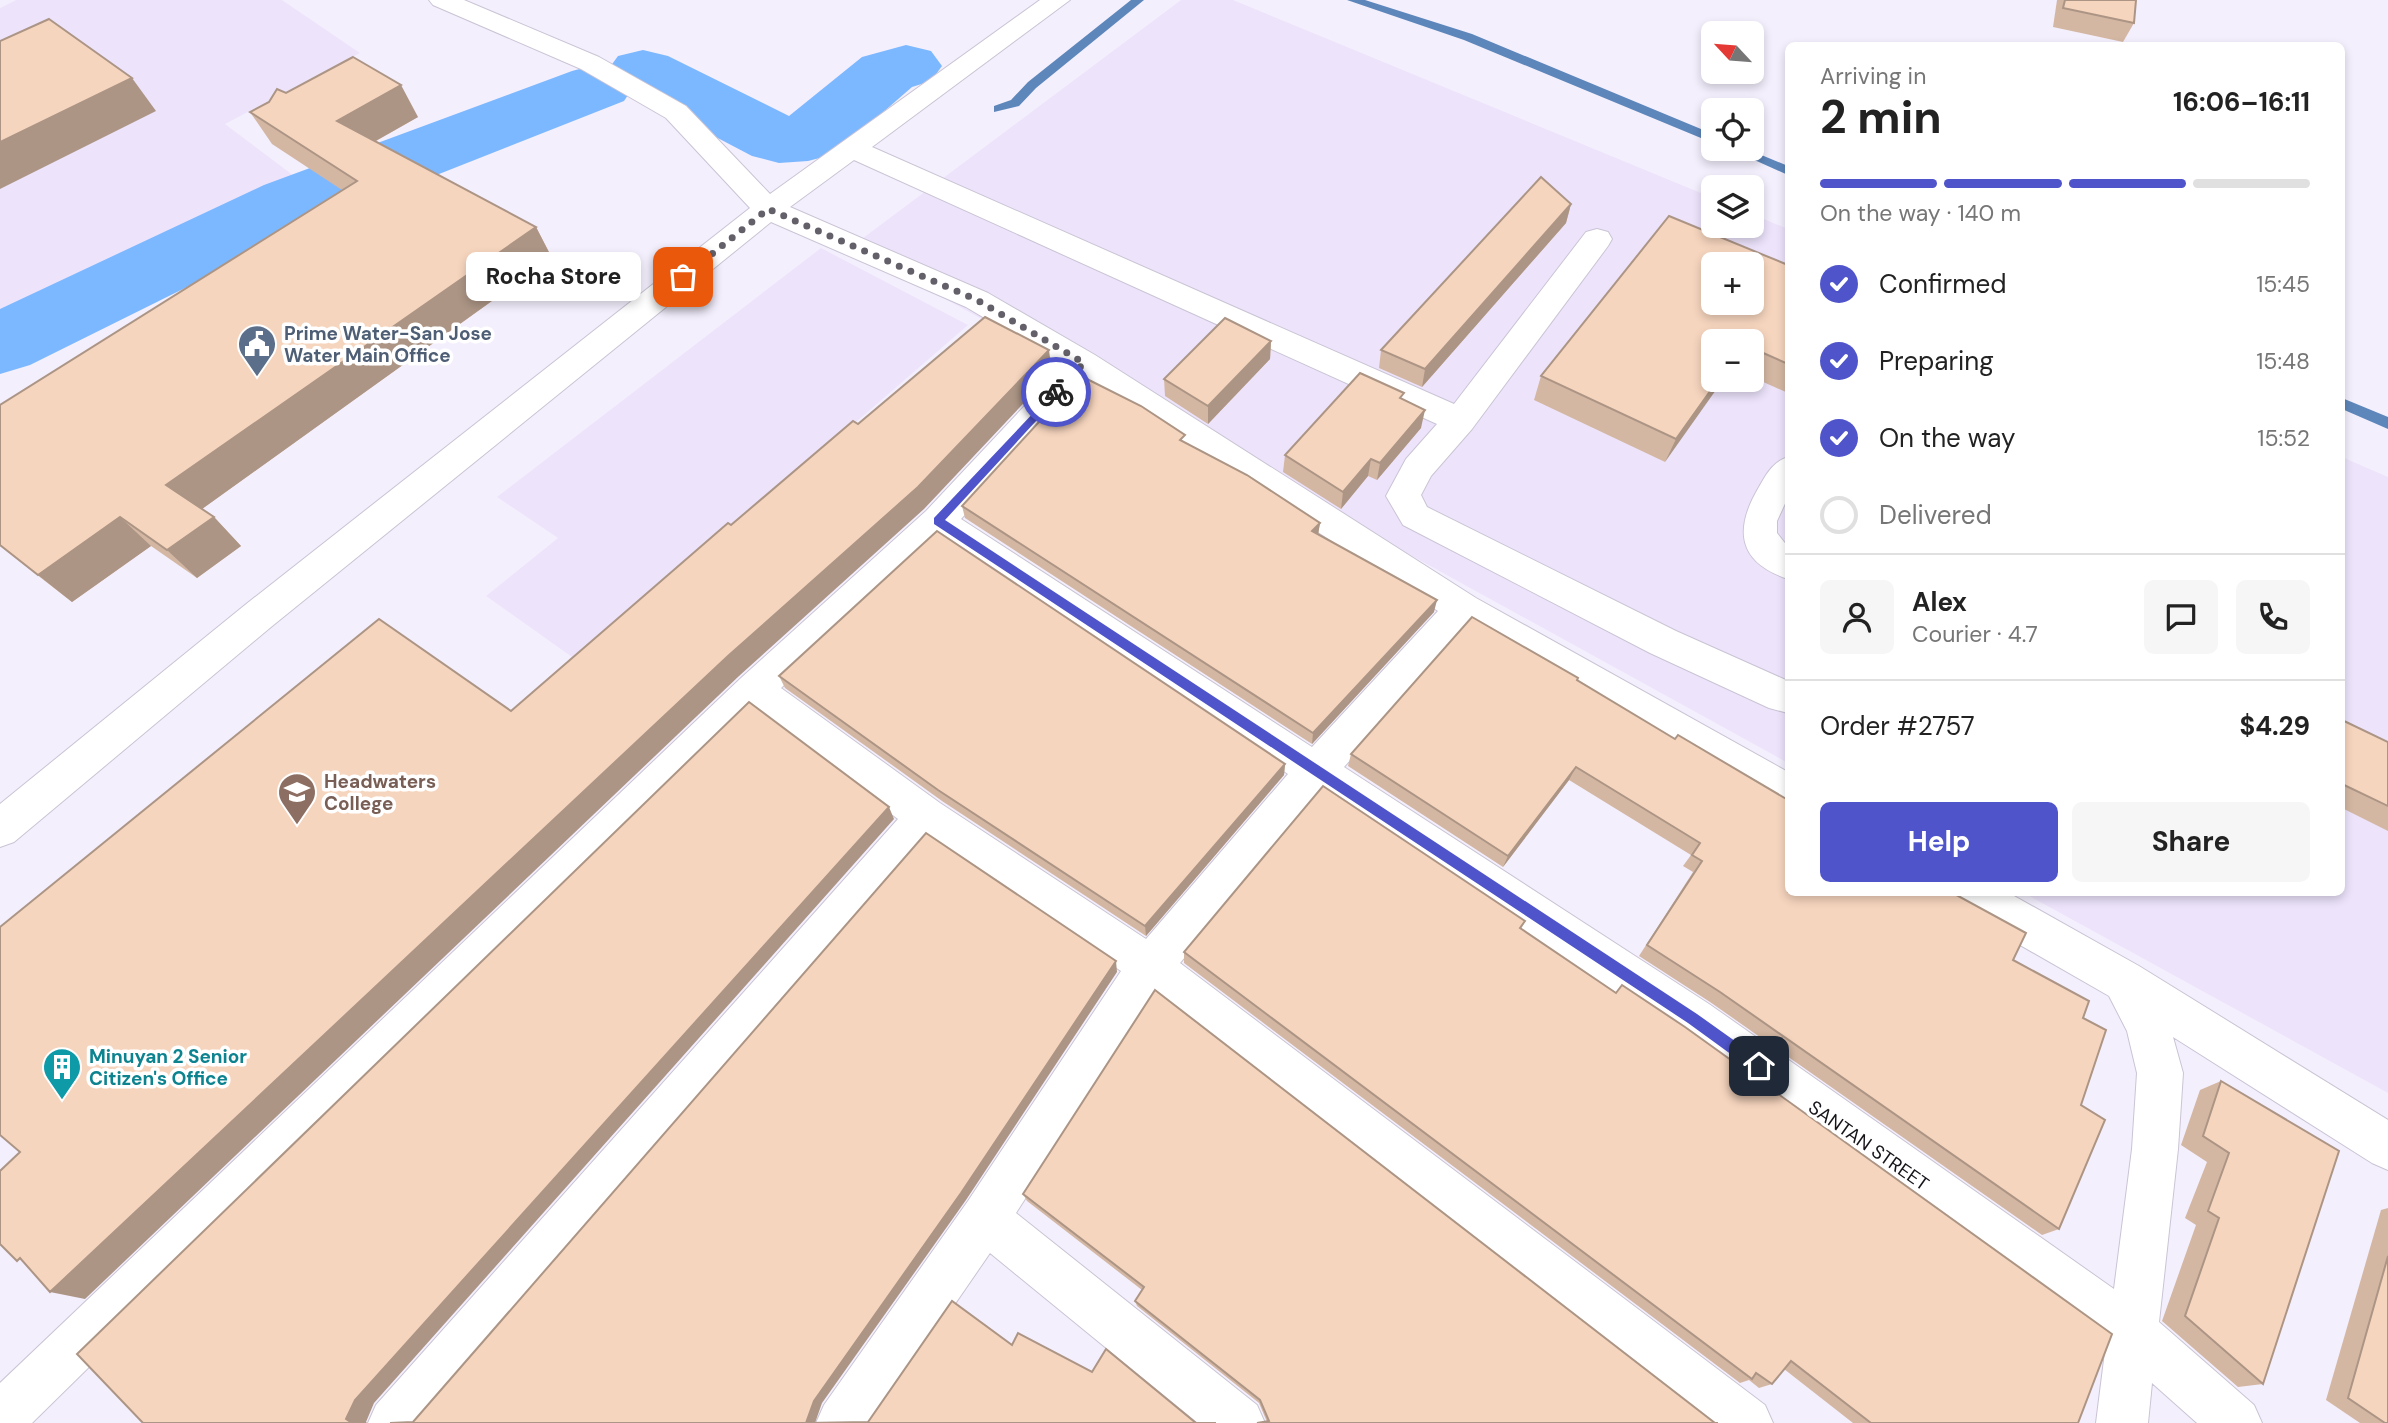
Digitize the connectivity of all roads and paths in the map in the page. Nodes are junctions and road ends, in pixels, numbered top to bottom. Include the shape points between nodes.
1 (442, 0) edge
2 (1057, 0) edge
3 (853, 149) junction
4 (768, 209) junction
5 (1597, 239) dead end
6 (1084, 363) junction
7 (1460, 420) junction
8 (1785, 475) edge
9 (938, 521) junction
10 (1785, 563) edge
11 (1463, 608) junction
12 (754, 689) junction
13 (1785, 697) edge
14 (1315, 771) junction
15 (1785, 790) edge
16 (926, 816) junction
17 (0, 829) edge
18 (1974, 896) edge
19 (1150, 967) junction
20 (2124, 981) junction
21 (2388, 1147) edge
22 (985, 1218) junction
23 (2132, 1332) junction
24 (9, 1410) edge
25 (394, 1423) edge
26 (842, 1423) edge
27 (1239, 1423) edge
28 (1747, 1423) edge
29 (2122, 1423) edge
30 (2236, 1423) edge

1 - 4 street via 590,63 676,112
2 - 3 street
3 - 4 street
3 - 7 street
4 - 6 street via 977,300
4 - 17 street via 258,616
5 - 7 street
6 - 9 street
6 - 11 street
7 - 13 street via 1418,468 1403,496 1415,516 1663,642
8 - 10 street via 1758,519 1759,540
9 - 12 street
9 - 14 street, SANTAN STREET
11 - 14 street
11 - 15 street
12 - 16 street
12 - 24 street
14 - 19 street
14 - 23 street, SANTAN STREET via 1693,1019
16 - 19 street
16 - 25 street
18 - 20 street
19 - 22 street
19 - 28 street
20 - 21 street
20 - 23 street via 2148,1026 2160,1073
22 - 26 street
22 - 27 street
23 - 29 street
23 - 30 street, SANTAN STREET

